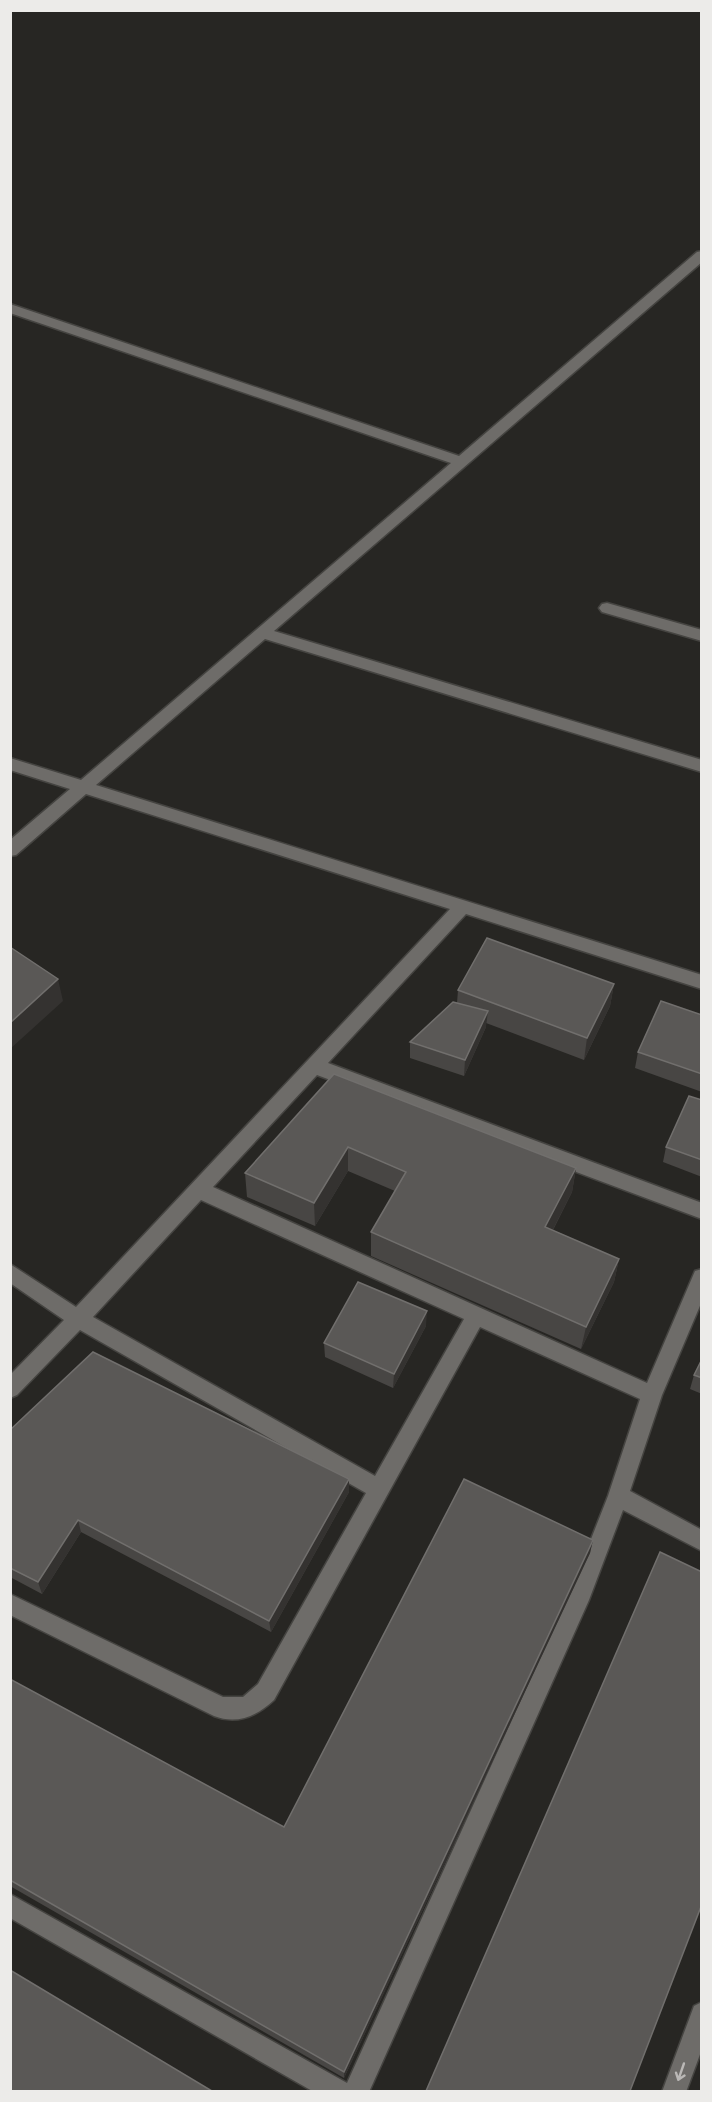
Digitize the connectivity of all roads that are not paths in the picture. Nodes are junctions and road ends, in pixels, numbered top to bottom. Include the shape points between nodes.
1 (702, 255) edge
2 (10, 308) edge
3 (462, 462) junction
4 (607, 608) dead end
5 (262, 633) junction
6 (702, 636) edge
7 (10, 764) edge
8 (702, 766) edge
9 (85, 786) junction
10 (10, 850) edge
11 (463, 906) junction
12 (702, 982) edge
13 (314, 1066) junction
14 (199, 1190) junction
15 (702, 1211) edge
16 (10, 1272) edge
17 (702, 1277) edge
18 (476, 1316) junction
19 (78, 1319) junction
20 (10, 1389) edge
21 (652, 1395) junction
22 (378, 1489) junction
23 (618, 1496) junction
24 (702, 1541) edge
25 (10, 1605) edge
26 (10, 1905) edge
27 (702, 2014) edge
28 (339, 2091) edge
29 (356, 2091) edge
30 (674, 2091) edge

1 - 3 street
2 - 3 street
3 - 5 street
4 - 6 street
5 - 8 street
5 - 9 street
7 - 9 street
9 - 10 street
9 - 11 street
11 - 12 street
11 - 13 street
13 - 14 street
13 - 15 street
14 - 18 street
14 - 19 street
16 - 19 street
17 - 21 street
18 - 21 street
18 - 22 street
19 - 20 street
19 - 22 street
21 - 23 street
22 - 25 street via 266,1692 251,1706 238,1710 222,1708
23 - 24 street
23 - 29 street via 581,1593
26 - 28 street
27 -> 30 street

